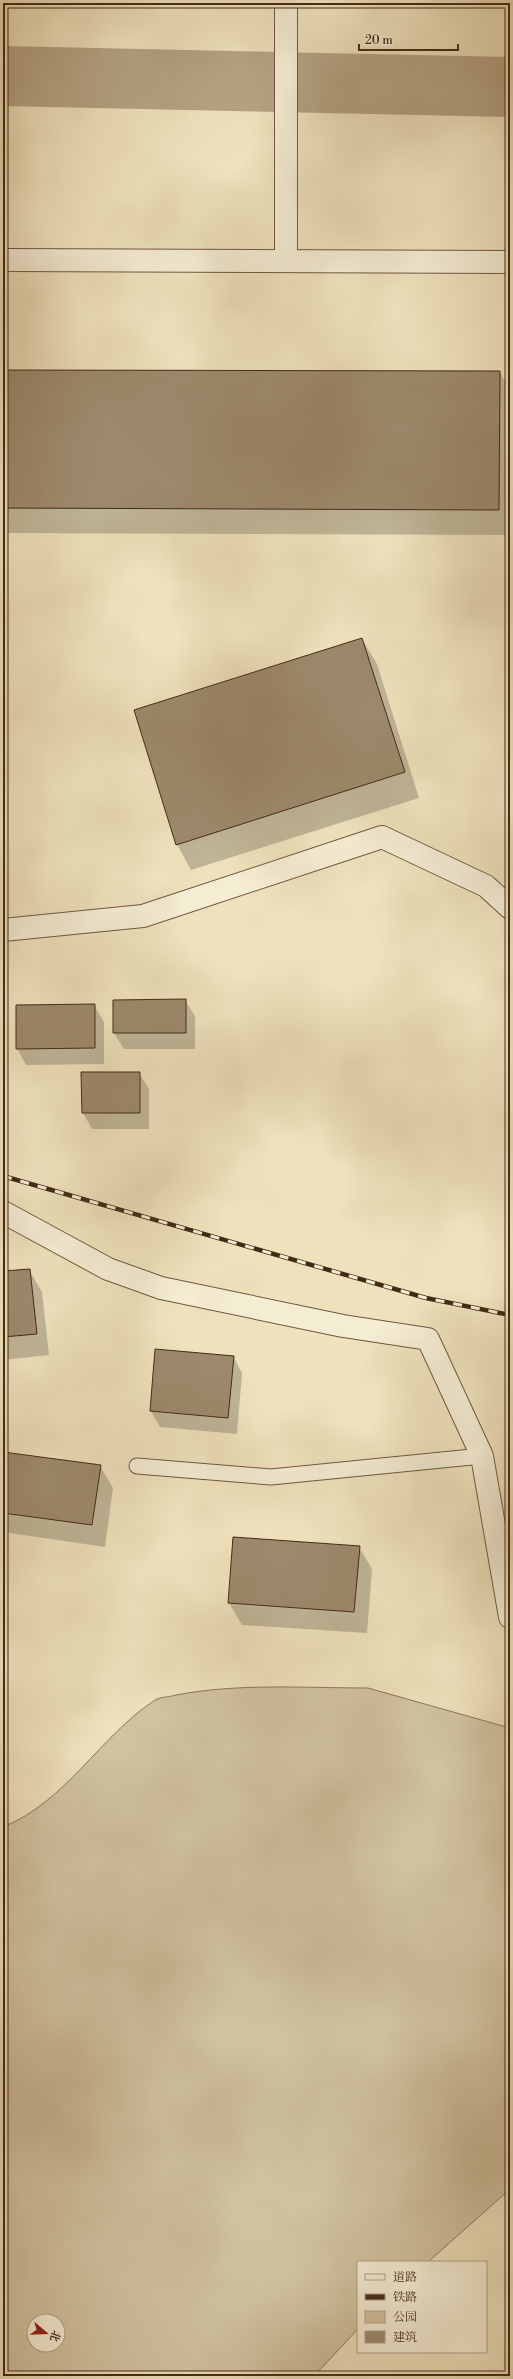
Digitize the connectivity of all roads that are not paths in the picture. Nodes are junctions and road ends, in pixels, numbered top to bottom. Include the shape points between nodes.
1 (286, 3) edge
2 (3, 260) edge
3 (286, 261) junction
4 (510, 262) edge
5 (510, 908) edge
6 (3, 930) edge
7 (3, 1212) edge
8 (482, 1456) junction
9 (137, 1466) dead end
10 (510, 1617) edge

1 - 3 street
2 - 3 street
3 - 4 street
5 - 6 street via 486,886 382,837 143,916
7 - 8 street via 108,1269 160,1288 343,1326 428,1339
8 - 9 lane via 271,1477
8 - 10 street

